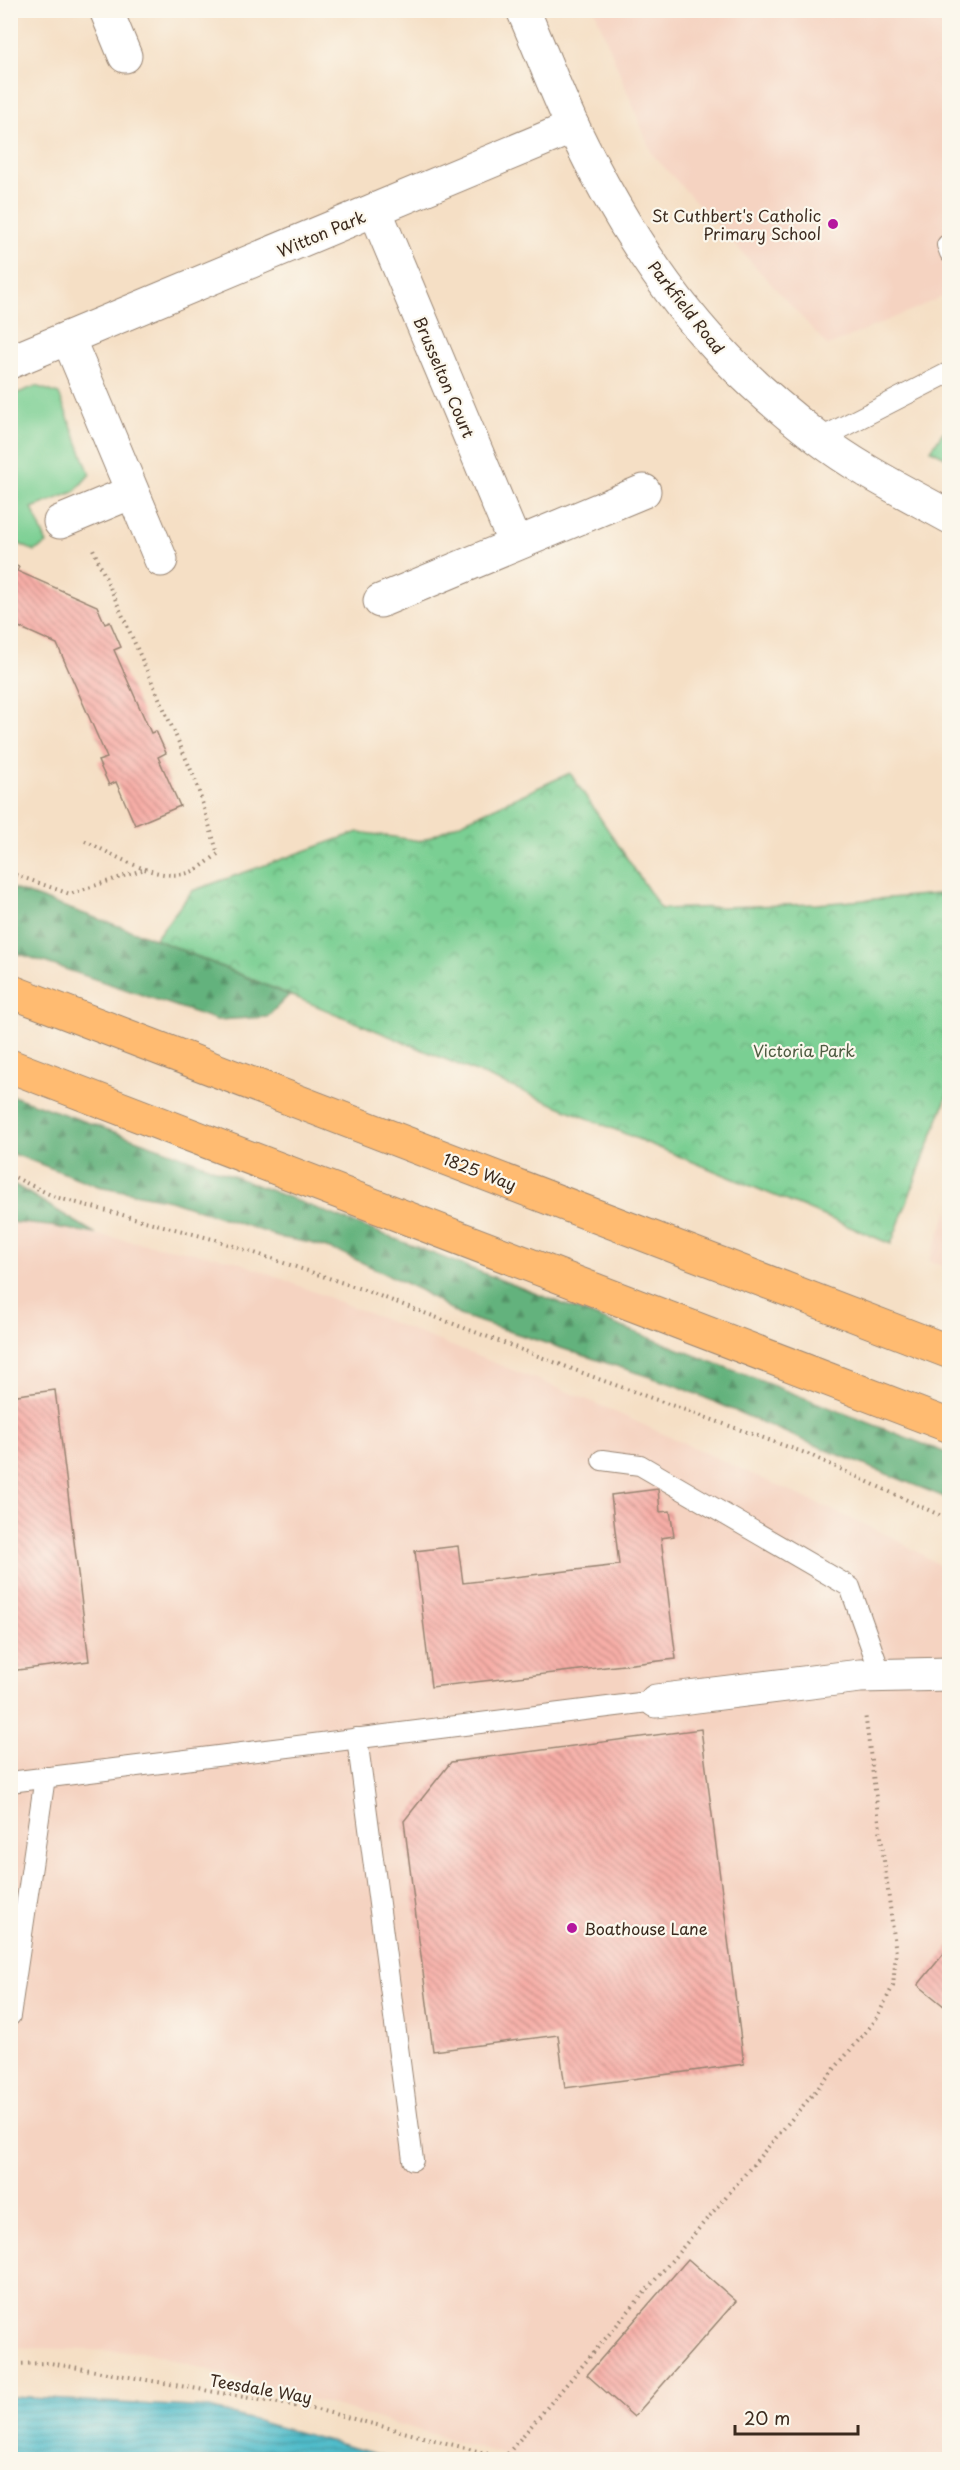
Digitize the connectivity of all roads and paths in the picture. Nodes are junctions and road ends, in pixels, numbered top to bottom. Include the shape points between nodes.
1 (106, 10) edge
2 (523, 10) edge
3 (125, 56) dead end
4 (573, 127) junction
5 (375, 210) junction
6 (950, 244) edge
7 (950, 253) edge
8 (68, 338) junction
9 (10, 362) edge
10 (950, 372) edge
11 (819, 439) junction
12 (644, 491) dead end
13 (132, 492) junction
14 (950, 517) edge
15 (69, 519) joint
16 (515, 544) junction
17 (161, 560) dead end
18 (380, 601) dead end
19 (86, 841) dead end
20 (145, 869) junction
21 (10, 873) edge
22 (10, 992) edge
23 (10, 1066) edge
24 (10, 1174) edge
25 (950, 1352) edge
26 (950, 1426) edge
27 (602, 1460) dead end
28 (950, 1520) edge
29 (950, 1674) edge
30 (870, 1676) junction
31 (656, 1701) joint
32 (357, 1738) junction
33 (45, 1777) junction
34 (10, 1782) edge
35 (10, 2016) edge
36 (413, 2160) dead end
37 (10, 2364) edge

1 - 3 street
2 - 4 street, Parkfield Road
4 - 5 street, Witton Park
4 - 11 street, Parkfield Road via 612,201 684,307 729,360
5 - 8 street, Witton Park
5 - 16 street, Brusselton Court
6 - 7 lane
8 - 9 street, Witton Park
8 - 13 street
10 - 11 lane
11 - 14 street, Parkfield Road via 865,470
12 - 16 street
13 - 15 street
13 - 17 street
15 - 20 path via 195,779 218,854 193,871 167,876
16 - 18 street
19 - 20 path
20 - 21 path via 69,894
22 - 25 main road, 1825 Way
23 - 26 main road
24 - 28 path via 55,1197 216,1240 364,1290 808,1454
27 - 30 lane via 640,1465 850,1587
29 - 30 street
30 - 31 street
30 - 37 path, Teesdale Way via 896,1953 893,1986 874,2021 504,2458 323,2411 50,2363
31 - 32 lane
32 - 33 lane
32 - 36 lane
33 - 34 lane
33 - 35 lane

